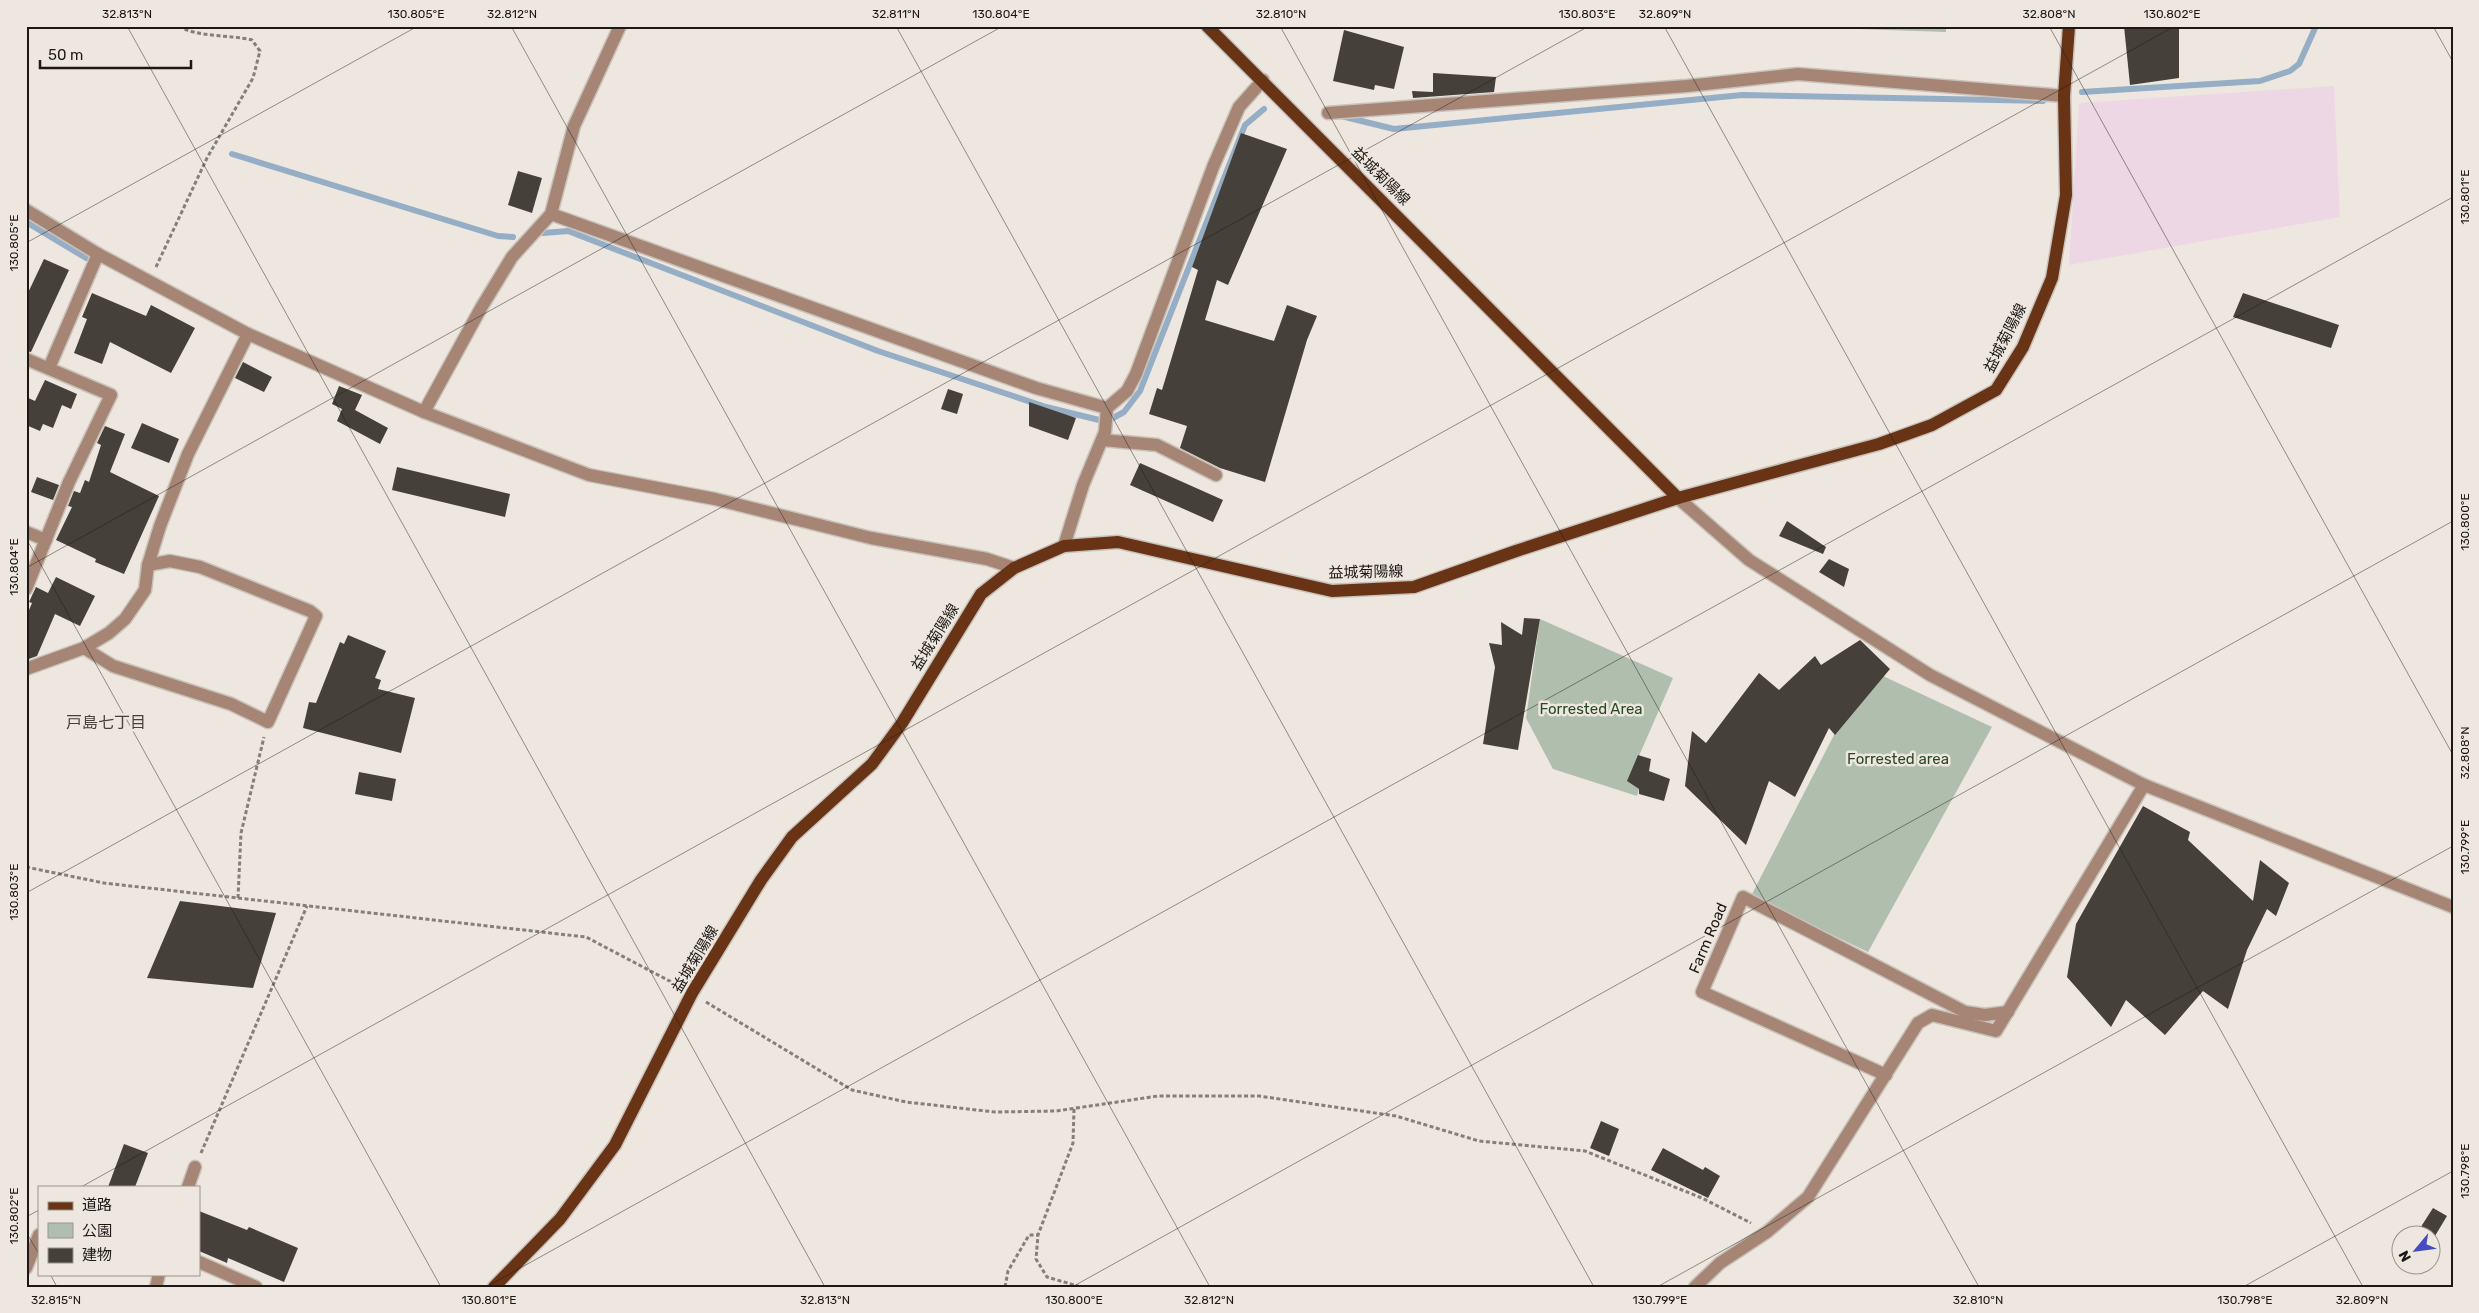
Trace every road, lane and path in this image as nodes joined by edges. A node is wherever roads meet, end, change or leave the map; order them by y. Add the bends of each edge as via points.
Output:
1 (179, 26) edge
2 (620, 26) edge
3 (1207, 26) edge
4 (2069, 26) edge
5 (1263, 80) junction
6 (2064, 96) junction
7 (1328, 113) dead end
8 (26, 210) edge
9 (551, 214) junction
10 (98, 254) junction
11 (150, 281) junction
12 (248, 334) junction
13 (26, 358) edge
14 (49, 368) junction
15 (1107, 408) junction
16 (424, 412) junction
17 (1102, 440) junction
18 (1216, 475) dead end
19 (1678, 498) junction
20 (26, 532) edge
21 (46, 540) junction
22 (1064, 546) junction
23 (148, 565) junction
24 (1014, 568) junction
25 (26, 589) edge
26 (84, 648) junction
27 (26, 669) edge
28 (268, 722) junction
29 (2144, 785) junction
30 (26, 867) edge
31 (238, 898) junction
32 (306, 906) junction
33 (2453, 907) edge
34 (692, 993) junction
35 (2008, 1012) junction
36 (1886, 1076) junction
37 (1074, 1108) junction
38 (195, 1167) joint
39 (188, 1186) edge
40 (1767, 1232) junction
41 (1038, 1235) junction
42 (38, 1238) edge
43 (200, 1262) edge
44 (26, 1268) edge
45 (256, 1287) edge
46 (494, 1287) edge
47 (1005, 1287) edge
48 (1080, 1287) edge
49 (1695, 1287) edge

1 - 11 path via 252,40 260,51 259,61 253,78 207,158
2 - 9 street via 574,126
3 - 5 main road, 益城菊陽線
4 - 6 main road, 益城菊陽線
5 - 15 street via 1239,107 1213,167 1136,374 1128,390
5 - 19 main road, 益城菊陽線
6 - 7 street via 1798,74 1687,86
6 - 19 main road, 益城菊陽線 via 2066,195 2052,278 2023,346 1996,390 1932,425 1879,444
8 - 10 street
9 - 15 street via 1036,388
9 - 16 street via 512,257
10 - 11 street
10 - 14 street
11 - 12 street
12 - 16 street
12 - 23 street via 188,454
13 - 14 street
14 - 21 street via 111,395 69,482
15 - 17 street
16 - 24 street via 589,475 715,499 871,538 986,559
17 - 18 street via 1157,446
17 - 22 street via 1083,485
19 - 22 main road, 益城菊陽線 via 1414,587 1332,591 1118,542
19 - 29 street via 1749,560 1930,675
20 - 21 street
21 - 25 street
22 - 24 main road, 益城菊陽線
23 - 26 street via 145,590 124,619 109,633
23 - 28 street via 170,561 200,568 316,616
24 - 34 main road, 益城菊陽線 via 982,594 902,723 872,764 792,837 761,880
26 - 27 street
26 - 28 street via 113,666 231,704
28 - 31 path via 241,833
29 - 33 street
29 - 35 street
30 - 31 path via 104,883
31 - 32 path
32 - 34 path via 586,937
32 - 38 path
34 - 37 path via 852,1090 906,1102 994,1112
34 - 46 main road, 益城菊陽線 via 615,1144 560,1219
35 - 36 street via 1996,1031 1932,1014 1918,1023
35 - 36 street, Farm Road via 1985,1016 1965,1012 1743,897 1702,992
36 - 40 street via 1808,1197
37 - 40 path via 1158,1096 1259,1096 1396,1116 1479,1142 1584,1151 1702,1198
37 - 41 path via 1073,1143
38 - 39 street
40 - 49 street via 1720,1263
41 - 47 path via 1029,1235 1008,1271
41 - 48 path via 1036,1259 1047,1277
42 - 44 street
43 - 45 street

